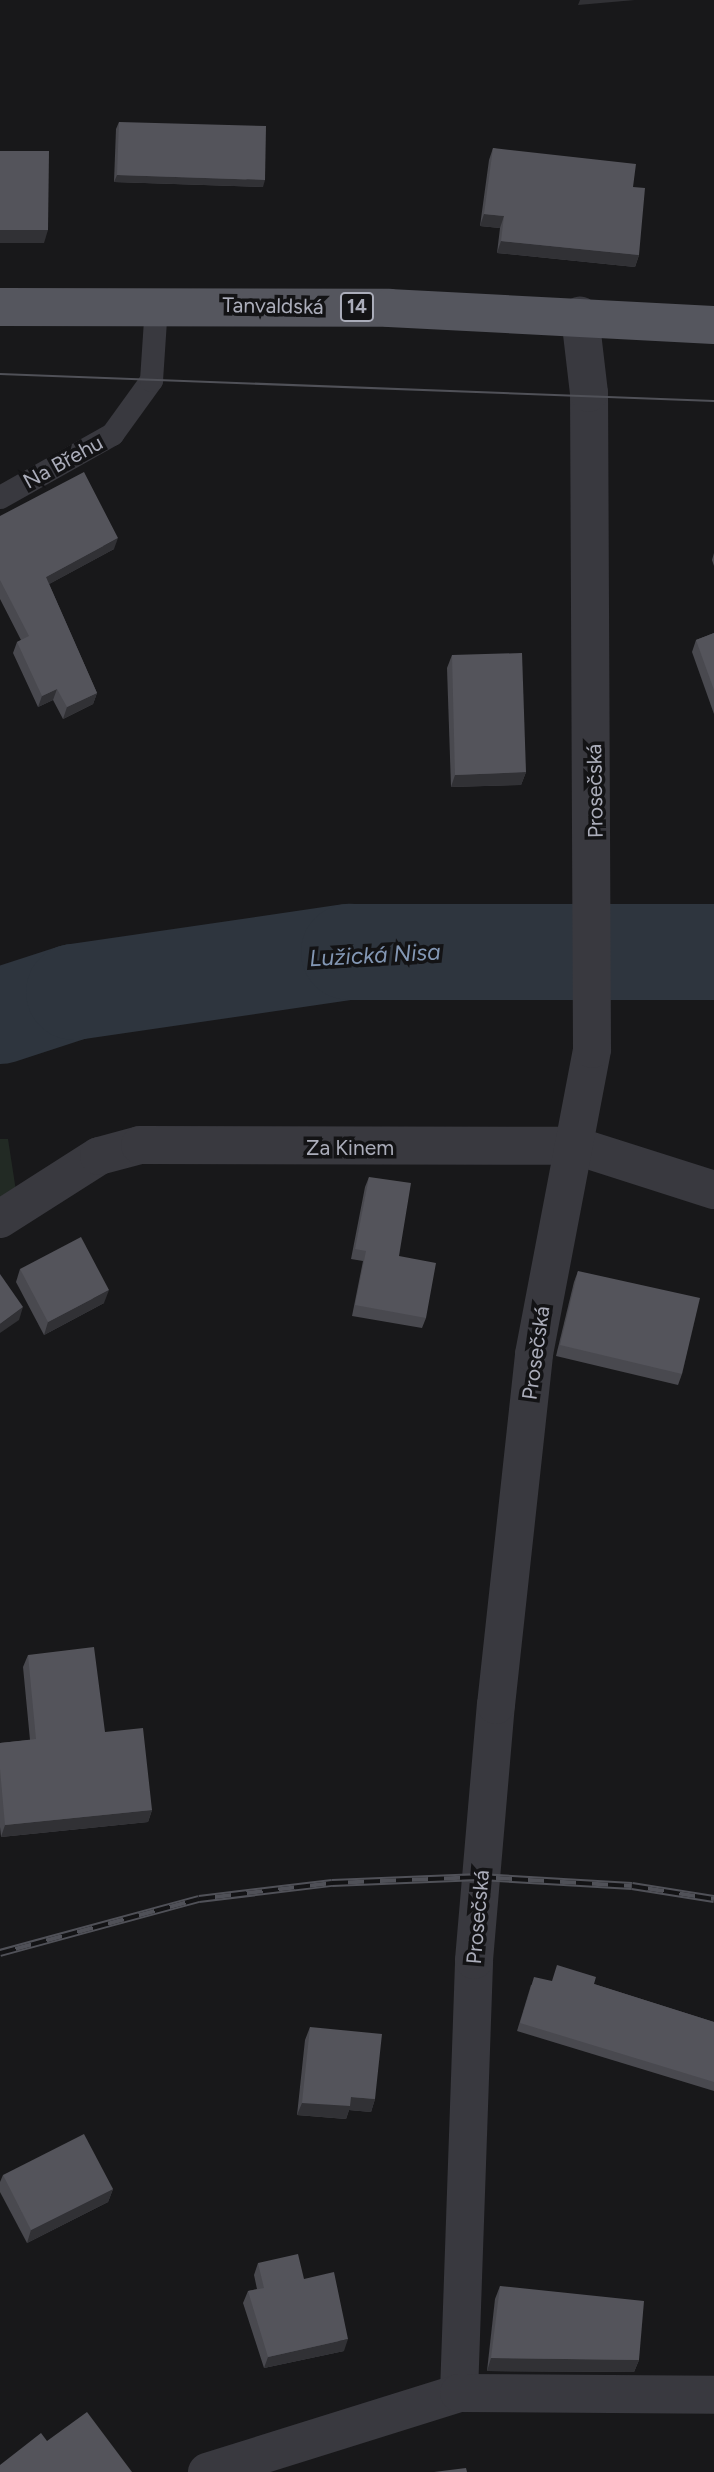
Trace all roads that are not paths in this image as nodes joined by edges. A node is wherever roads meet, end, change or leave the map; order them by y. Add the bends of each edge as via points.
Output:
1 (156, 305) junction
2 (0, 307) edge
3 (580, 316) junction
4 (714, 325) edge
5 (0, 497) edge
6 (576, 1146) junction
7 (714, 1189) edge
8 (0, 1219) edge
9 (459, 2393) junction
10 (714, 2395) edge
11 (207, 2472) edge

1 - 2 main road, Tanvaldská / 14
1 - 3 main road, Tanvaldská / 14
1 - 5 lane, Na Břehu via 150,380 112,435
3 - 4 main road, Tanvaldská / 14
3 - 6 street, Prosečská via 589,393 596,834 592,1049
6 - 7 street, Za Kinem
6 - 8 street, Za Kinem via 140,1145 99,1156
6 - 9 street, Prosečská via 534,1354 496,1705 474,1960
9 - 10 street
9 - 11 street

